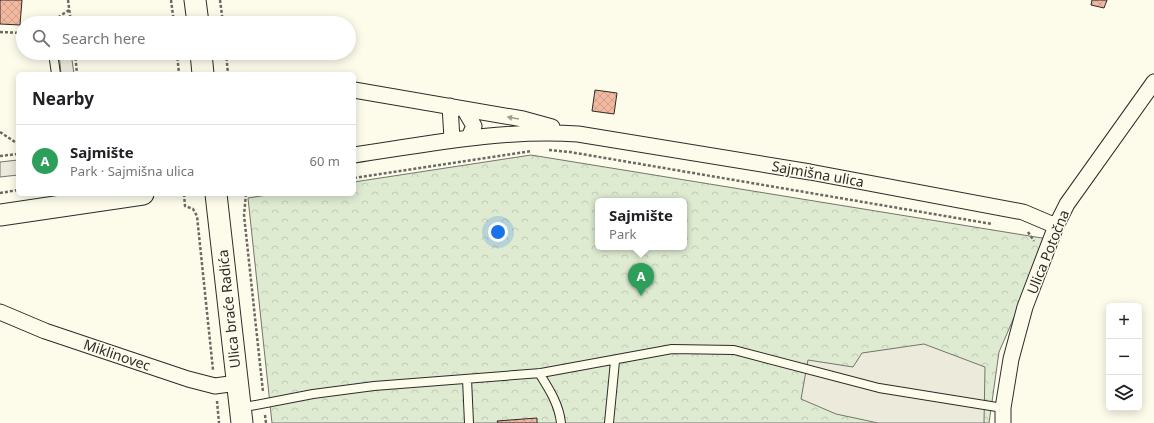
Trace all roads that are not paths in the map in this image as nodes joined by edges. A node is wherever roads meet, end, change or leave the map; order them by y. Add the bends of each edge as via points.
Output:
1 (195, 0) edge
2 (197, 16) edge
3 (54, 60) edge
4 (202, 60) edge
5 (56, 72) edge
6 (203, 72) edge
7 (1154, 82) edge
8 (356, 90) edge
9 (457, 108) junction
10 (578, 134) junction
11 (469, 137) junction
12 (452, 139) junction
13 (356, 155) edge
14 (115, 196) edge
15 (216, 196) edge
16 (74, 199) edge
17 (0, 215) edge
18 (1056, 226) junction
19 (0, 312) edge
20 (615, 361) junction
21 (539, 373) junction
22 (467, 379) junction
23 (237, 383) junction
24 (1003, 408) junction
25 (241, 415) edge
26 (469, 423) edge
27 (561, 423) edge
28 (608, 423) edge
29 (1002, 423) edge

1 - 2 main road
3 - 5 lane
4 - 6 main road
7 - 18 street, Ulica Potočna via 1076,192
8 - 9 street, Sajmišna ulica
10 -> 9 street, Sajmišna ulica via 523,120
9 - 11 street via 474,126
9 - 12 street
10 - 11 street, Sajmišna ulica via 539,132
10 - 18 street, Sajmišna ulica via 803,171 1023,212
11 - 12 street, Sajmišna ulica
12 - 13 street, Sajmišna ulica
14 - 16 main road
15 - 23 main road, Ulica braće Radića
16 - 17 main road
18 - 24 street, Ulica Potočna via 1023,314 1011,359
19 - 23 street, Miklinovec via 45,331 188,379 215,386
20 - 21 lane
20 - 24 lane via 672,349 734,350 879,388
20 - 28 lane
21 - 22 lane
21 - 27 lane via 553,397
22 - 25 lane via 374,386 313,394 264,404
22 - 26 lane
23 - 25 main road, Ulica braće Radića
24 - 29 street, Ulica Potočna

